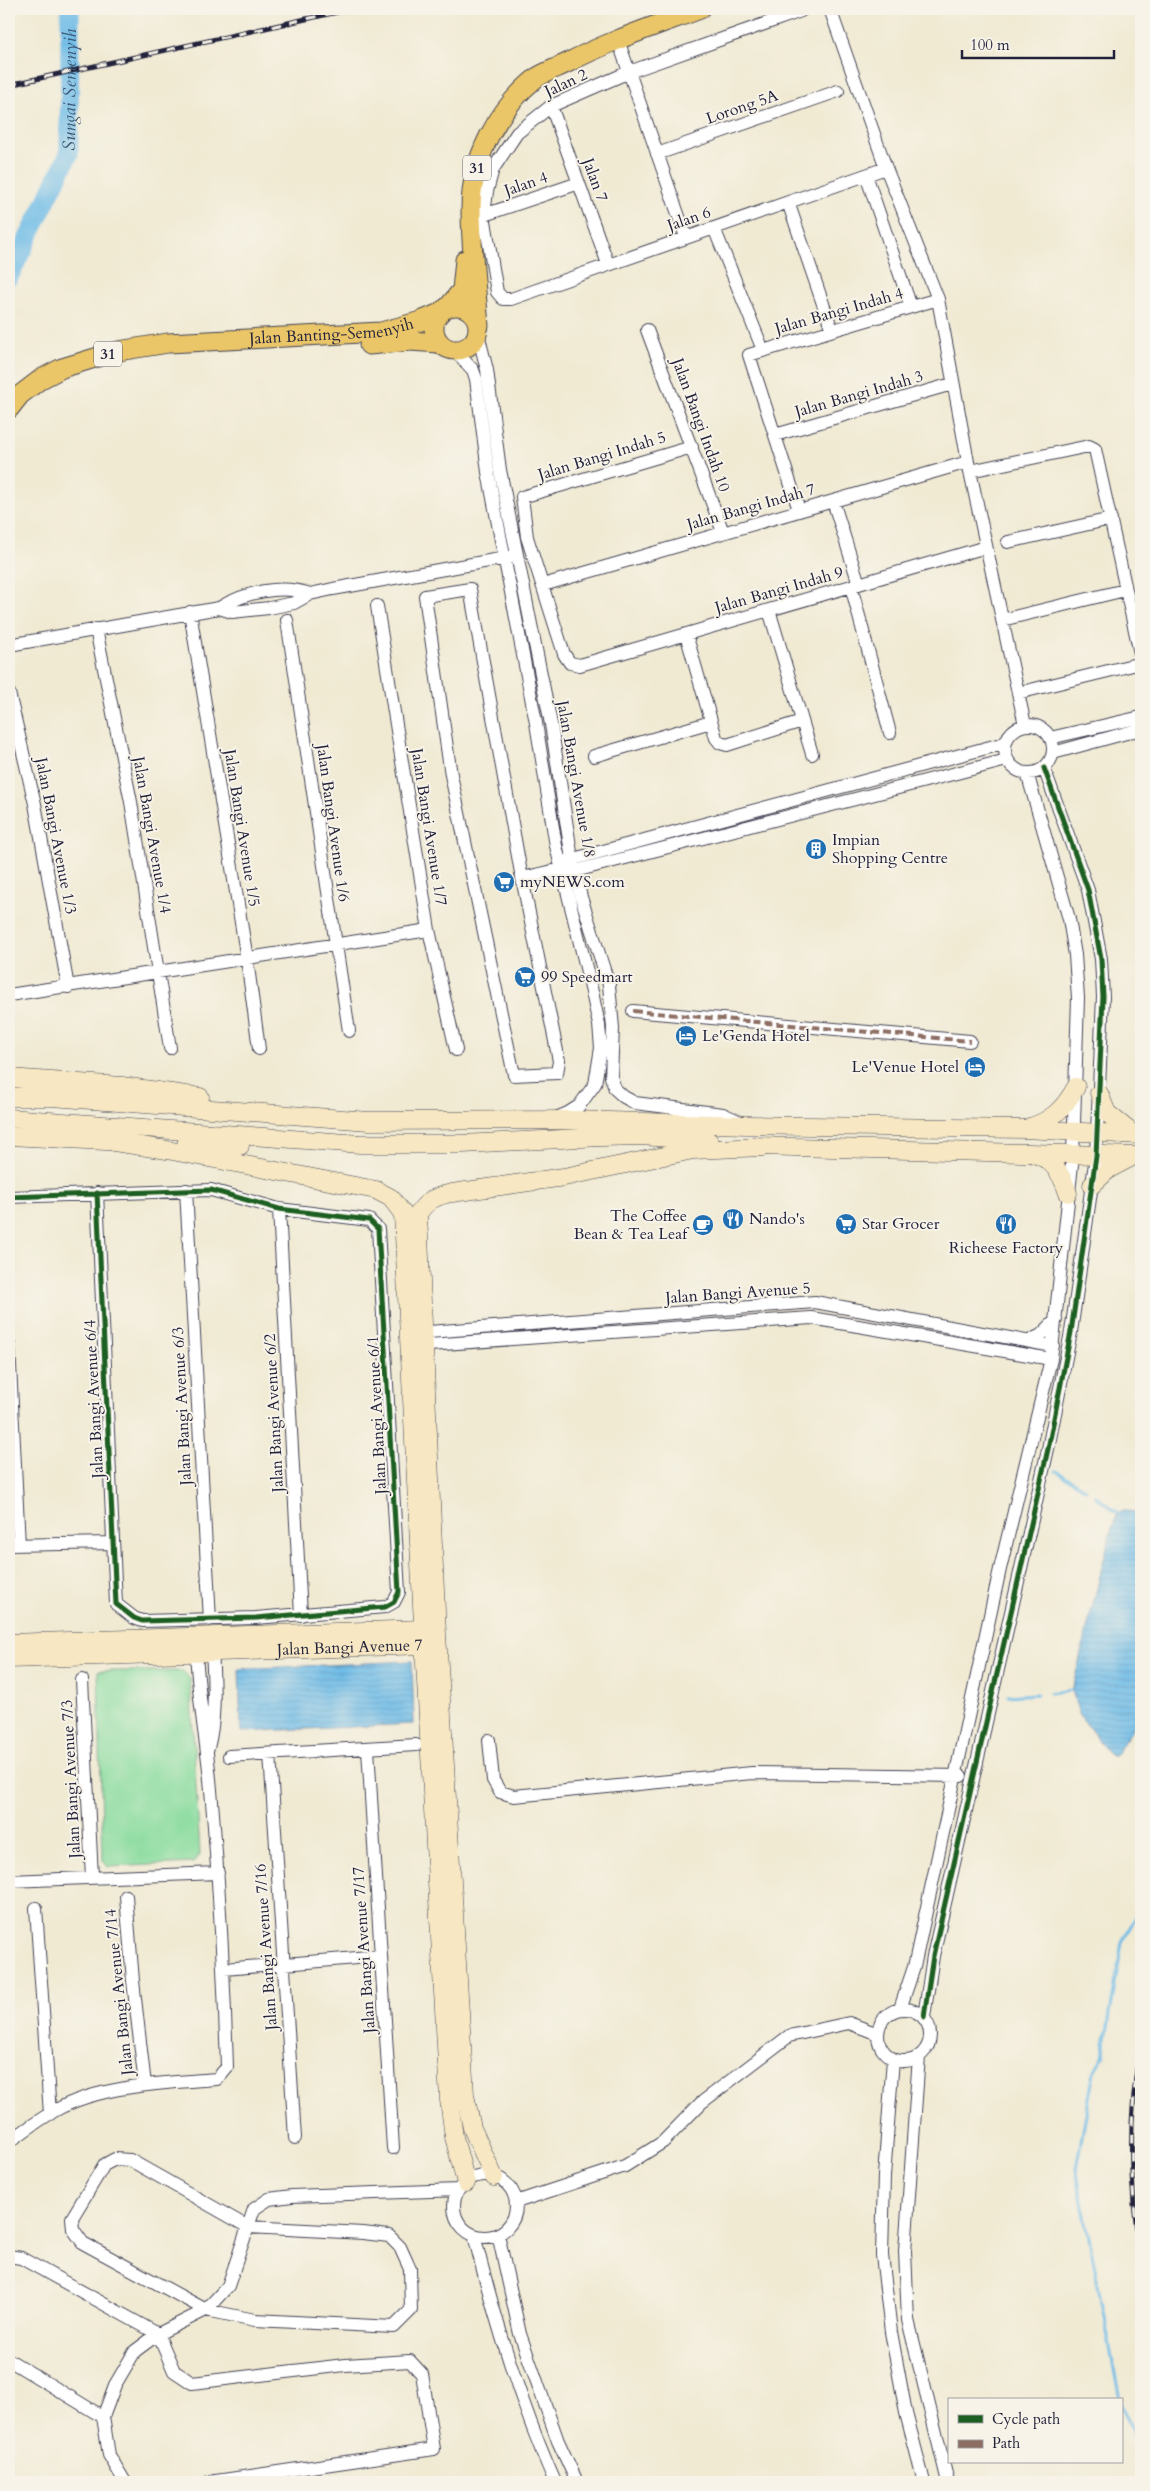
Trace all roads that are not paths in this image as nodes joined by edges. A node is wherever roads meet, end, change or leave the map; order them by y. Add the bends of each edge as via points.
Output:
1 (700, 9) edge
2 (830, 9) edge
3 (802, 11) dead end
4 (618, 40) junction
5 (581, 55) junction
6 (629, 72) junction
7 (838, 91) dead end
8 (551, 106) junction
9 (657, 154) junction
10 (886, 168) junction
11 (866, 175) junction
12 (578, 183) junction
13 (788, 202) junction
14 (484, 215) junction
15 (714, 228) junction
16 (686, 237) junction
17 (608, 264) junction
18 (938, 299) junction
19 (503, 300) joint
20 (911, 307) junction
21 (444, 310) junction
22 (478, 330) junction
23 (647, 330) dead end
24 (832, 330) junction
25 (222, 342) junction
26 (447, 347) junction
27 (763, 350) junction
28 (952, 384) junction
29 (9, 409) edge
30 (775, 435) junction
31 (692, 447) junction
32 (969, 467) junction
33 (833, 501) junction
34 (799, 510) junction
35 (1110, 520) junction
36 (723, 532) junction
37 (1008, 542) dead end
38 (986, 547) junction
39 (510, 557) junction
40 (543, 585) junction
41 (855, 585) junction
42 (1125, 590) junction
43 (377, 606) dead end
44 (769, 610) junction
45 (190, 612) junction
46 (287, 620) dead end
47 (1002, 620) junction
48 (96, 628) junction
49 (686, 634) junction
50 (9, 645) edge
51 (1141, 658) edge
52 (1141, 663) edge
53 (9, 693) edge
54 (1018, 693) junction
55 (1141, 717) edge
56 (802, 721) junction
57 (711, 722) junction
58 (1026, 725) junction
59 (1141, 729) edge
60 (890, 733) dead end
61 (1050, 738) junction
62 (1005, 743) junction
63 (1053, 752) junction
64 (812, 754) dead end
65 (594, 756) dead end
66 (1007, 760) junction
67 (1044, 768) junction
68 (1027, 773) junction
69 (565, 867) junction
70 (522, 878) junction
71 (429, 930) junction
72 (335, 945) junction
73 (247, 959) junction
74 (159, 972) junction
75 (68, 987) junction
76 (9, 995) edge
77 (633, 1011) dead end
78 (349, 1031) dead end
79 (970, 1041) dead end
80 (170, 1048) dead end
81 (259, 1049) dead end
82 (456, 1050) dead end
83 (9, 1078) edge
84 (1076, 1087) junction
85 (1099, 1093) junction
86 (9, 1097) edge
87 (9, 1118) edge
88 (546, 1120) junction
89 (369, 1121) junction
90 (747, 1126) junction
91 (1024, 1129) junction
92 (1075, 1132) junction
93 (1098, 1133) junction
94 (1137, 1134) edge
95 (9, 1136) edge
96 (114, 1142) junction
97 (360, 1144) junction
98 (763, 1147) junction
99 (1028, 1152) junction
100 (1073, 1155) junction
101 (1096, 1156) junction
102 (1140, 1156) edge
103 (1092, 1185) junction
104 (186, 1190) junction
105 (97, 1193) junction
106 (1068, 1193) junction
107 (9, 1197) edge
108 (279, 1209) junction
109 (1056, 1320) junction
110 (1071, 1332) junction
111 (416, 1339) junction
112 (1029, 1342) junction
113 (9, 1345) edge
114 (1055, 1353) junction
115 (1032, 1356) junction
116 (1046, 1379) junction
117 (1061, 1382) junction
118 (1023, 1473) junction
119 (1041, 1477) junction
120 (113, 1543) junction
121 (14, 1545) edge
122 (302, 1615) junction
123 (428, 1636) junction
124 (205, 1639) junction
125 (9, 1643) edge
126 (9, 1659) edge
127 (82, 1680) dead end
128 (489, 1740) dead end
129 (416, 1745) dead end
130 (368, 1749) junction
131 (270, 1754) junction
132 (229, 1756) dead end
133 (955, 1775) junction
134 (974, 1778) junction
135 (218, 1873) junction
136 (92, 1877) junction
137 (9, 1881) edge
138 (126, 1896) dead end
139 (36, 1908) dead end
140 (381, 1956) junction
141 (284, 1964) junction
142 (224, 1969) junction
143 (900, 2008) junction
144 (924, 2017) junction
145 (878, 2034) junction
146 (919, 2056) junction
147 (893, 2059) junction
148 (144, 2086) junction
149 (50, 2114) junction
150 (295, 2138) dead end
151 (9, 2142) edge
152 (393, 2148) dead end
153 (494, 2177) junction
154 (462, 2186) junction
155 (516, 2202) junction
156 (248, 2227) junction
157 (498, 2234) junction
158 (474, 2235) junction
159 (9, 2256) edge
160 (206, 2310) junction
161 (158, 2334) junction
162 (9, 2360) edge
163 (103, 2417) junction
164 (125, 2482) edge
165 (209, 2482) edge
166 (555, 2482) edge
167 (577, 2482) edge
168 (924, 2482) edge
169 (948, 2482) edge

1 - 4 main road, 31
2 - 10 street
3 - 6 street, Jalan 2
4 - 5 main road, 31
4 - 6 street
5 - 21 main road, 31 via 540,68 511,89 485,121 462,182 460,208 466,266 462,290
5 - 22 main road, 31 via 537,78 512,102 491,131 480,156 471,209
6 - 8 street, Jalan 2
6 - 9 street
7 - 9 street, Lorong 5A
8 - 12 street, Jalan 7
8 - 14 street, Jalan 2 via 517,133 505,149 493,169
9 - 16 street
10 - 11 street, Jalan 6
10 - 18 street
11 - 13 street, Jalan 6
11 - 20 street
12 - 14 street, Jalan 4
12 - 17 street, Jalan 7
13 - 15 street, Jalan 6
13 - 24 street
14 - 19 street, Jalan 2 via 497,292
15 - 16 street, Jalan 6
15 - 27 street
16 - 17 street, Jalan 6
17 - 19 street, Jalan 6
18 - 20 street, Jalan Bangi Indah 4
18 - 28 street
20 - 24 street, Jalan Bangi Indah 4
21 - 22 main road via 459,306 468,309 476,316
21 - 25 main road, Jalan Banting-Semenyih / 31 via 421,321 381,332 231,338
21 - 26 main road via 434,328
22 - 26 main road via 470,347
22 - 39 street, Jalan Bangi Avenue 1/8 via 487,370
23 - 31 street, Jalan Bangi Indah 10
24 - 27 street, Jalan Bangi Indah 4
25 - 26 main road, Jalan Banting-Semenyih / 31 via 230,346 317,347 410,340
25 - 29 main road, Jalan Banting-Semenyih / 31 via 168,343 118,351 62,368 20,394
26 - 39 street, Jalan Bangi Avenue 1/8 via 468,363 476,379 488,472
27 - 30 street, Jalan Bangi Indah 4 via 750,355
28 - 30 street, Jalan Bangi Indah 3
28 - 32 street
30 - 34 street
31 - 36 street, Jalan Bangi Indah 10
31 - 40 street, Jalan Bangi Indah 5 via 522,497 527,537
32 - 33 street, Jalan Bangi Indah 7
32 - 35 street, Jalan Bangi Indah 7 via 1089,446 1095,449
32 - 38 street
33 - 34 street, Jalan Bangi Indah 7
33 - 41 street
34 - 36 street, Jalan Bangi Indah 7
35 - 37 street
35 - 42 street
36 - 40 street, Jalan Bangi Indah 7
38 - 41 street, Jalan Bangi Indah 9
38 - 47 street
39 - 45 street via 310,594 294,603 269,608 232,612 219,608
39 - 69 street, Jalan Bangi Avenue 1/8
40 - 49 street, Jalan Bangi Indah 9 via 564,654 570,663 580,664
41 - 44 street, Jalan Bangi Indah 9
41 - 60 street
42 - 47 street
42 - 51 street
43 - 71 street, Jalan Bangi Avenue 1/7
44 - 49 street, Jalan Bangi Indah 9
44 - 56 street
45 - 48 street
45 - 73 street, Jalan Bangi Avenue 1/5
46 - 72 street, Jalan Bangi Avenue 1/6
47 - 54 street
48 - 50 street
48 - 74 street, Jalan Bangi Avenue 1/4 via 131,802
49 - 57 street
52 - 54 street
53 - 75 street, Jalan Bangi Avenue 1/3 via 35,804
54 - 58 street
55 - 61 street
56 - 57 street via 727,745 716,738
56 - 64 street
57 - 65 street
58 - 61 street via 1040,728
58 - 62 street via 1013,731
59 - 63 street
61 - 63 street
62 - 66 street
62 - 69 street
63 - 67 street
66 - 68 street via 1012,767
66 - 69 street
67 - 68 street
67 - 85 street via 1088,890 1096,925 1103,996
68 - 84 street via 1069,919 1075,955 1078,998
69 - 70 street
69 - 88 street, Jalan Bangi Avenue 1/8 via 601,1048 595,1084 587,1097 568,1113
69 - 90 street, Jalan Bangi Avenue 1/8 via 609,984 614,1028 610,1070 615,1089 635,1103 723,1114
70 - 70 street via 470,589 425,596 451,775 514,1075 557,1073 559,1062
71 - 72 street
71 - 82 street, Jalan Bangi Avenue 1/7
72 - 73 street
72 - 78 street, Jalan Bangi Avenue 1/6
73 - 74 street
73 - 81 street, Jalan Bangi Avenue 1/5
74 - 75 street
74 - 80 street, Jalan Bangi Avenue 1/4
75 - 76 street
77 - 79 street
83 - 89 main road via 122,1086
84 - 91 main road via 1061,1110
84 - 92 street
85 - 93 street
85 - 94 main road via 1107,1113
86 - 89 main road via 52,1097
87 - 97 main road
88 - 89 main road
88 - 90 main road
90 - 91 main road
91 - 92 main road
92 - 93 main road
92 - 100 street
93 - 94 main road
93 - 101 street
95 - 96 main road
96 - 97 main road via 241,1146
96 - 111 main road via 365,1187 385,1194 403,1214
97 - 98 main road via 462,1144 642,1136
98 - 99 main road
98 - 111 main road via 675,1152 564,1178 436,1196 424,1204 418,1214
99 - 100 main road
99 - 106 main road via 1051,1163
100 - 101 main road
100 - 106 street
101 - 102 main road
101 - 103 street
102 - 103 main road via 1108,1169
103 - 110 street
104 - 105 street
104 - 108 street via 212,1190
104 - 124 street, Jalan Bangi Avenue 6/3
105 - 107 street
105 - 120 street, Jalan Bangi Avenue 6/4
106 - 109 street
108 - 122 street, Jalan Bangi Avenue 6/2
108 - 122 street, Jalan Bangi Avenue 6/1 via 369,1220 378,1229 380,1241 399,1592 394,1602 385,1607
109 - 112 street
109 - 114 street
110 - 114 street
110 - 117 street
111 - 112 street, Jalan Bangi Avenue 5 via 815,1302
111 - 115 street, Jalan Bangi Avenue 5 via 811,1318
111 - 123 main road
112 - 114 street, Jalan Bangi Avenue 5
113 - 121 street
114 - 115 street, Jalan Bangi Avenue 5
114 - 116 street
114 - 117 street
115 - 116 street
116 - 118 street
117 - 119 street
118 - 119 street
118 - 133 street
119 - 134 street
120 - 121 street
120 - 124 street, Jalan Bangi Avenue 6/4 via 116,1604 134,1618
122 - 124 street
123 - 124 main road, Jalan Bangi Avenue 7
123 - 153 main road via 465,2095 472,2128
123 - 154 main road via 449,2100
124 - 125 main road, Jalan Bangi Avenue 7
124 - 126 main road, Jalan Bangi Avenue 7
124 - 135 street, Jalan Bangi Avenue 6/3 via 215,1696 213,1731 208,1750
127 - 136 street, Jalan Bangi Avenue 7/3
128 - 133 street via 494,1780 500,1792 514,1796 752,1773
129 - 130 street
130 - 131 street
130 - 140 street, Jalan Bangi Avenue 7/17
131 - 132 street
131 - 141 street, Jalan Bangi Avenue 7/16
133 - 134 street
133 - 143 street via 914,1967
134 - 144 street via 933,1956
135 - 136 street
135 - 142 street, Jalan Bangi Avenue 6/3
136 - 137 street
138 - 148 street, Jalan Bangi Avenue 7/14
139 - 149 street
140 - 141 street
140 - 152 street, Jalan Bangi Avenue 7/17
141 - 142 street
141 - 150 street, Jalan Bangi Avenue 7/16
142 - 148 street, Jalan Bangi Avenue 6/3 via 227,2067 217,2079
143 - 144 street via 909,2008
143 - 145 street via 882,2020
144 - 146 street via 930,2038
145 - 147 street via 882,2049
145 - 155 street via 849,2023 789,2036 701,2103 663,2142 625,2166
146 - 147 street via 906,2061
146 - 169 street via 905,2251 908,2320
147 - 168 street via 882,2255 891,2332 906,2413
148 - 149 street via 91,2096
149 - 151 street
153 - 154 street via 479,2176
153 - 155 street via 508,2186
154 - 156 street via 269,2199 254,2209
154 - 158 street via 455,2200 455,2211 465,2230
155 - 157 street via 514,2217
156 - 160 street via 228,2286
156 - 160 street via 130,2160 115,2159 104,2165 72,2218 73,2229 84,2243
156 - 160 street via 389,2236 400,2246 410,2269 411,2310 394,2326 255,2320
157 - 158 street
157 - 167 street via 520,2334 558,2441
158 - 166 street via 487,2287 540,2449
159 - 161 street via 21,2258
160 - 161 street
161 - 163 street via 136,2351 115,2385
161 - 165 street via 174,2371 192,2383 410,2361 422,2374 434,2449
162 - 163 street
163 - 164 street via 110,2455

